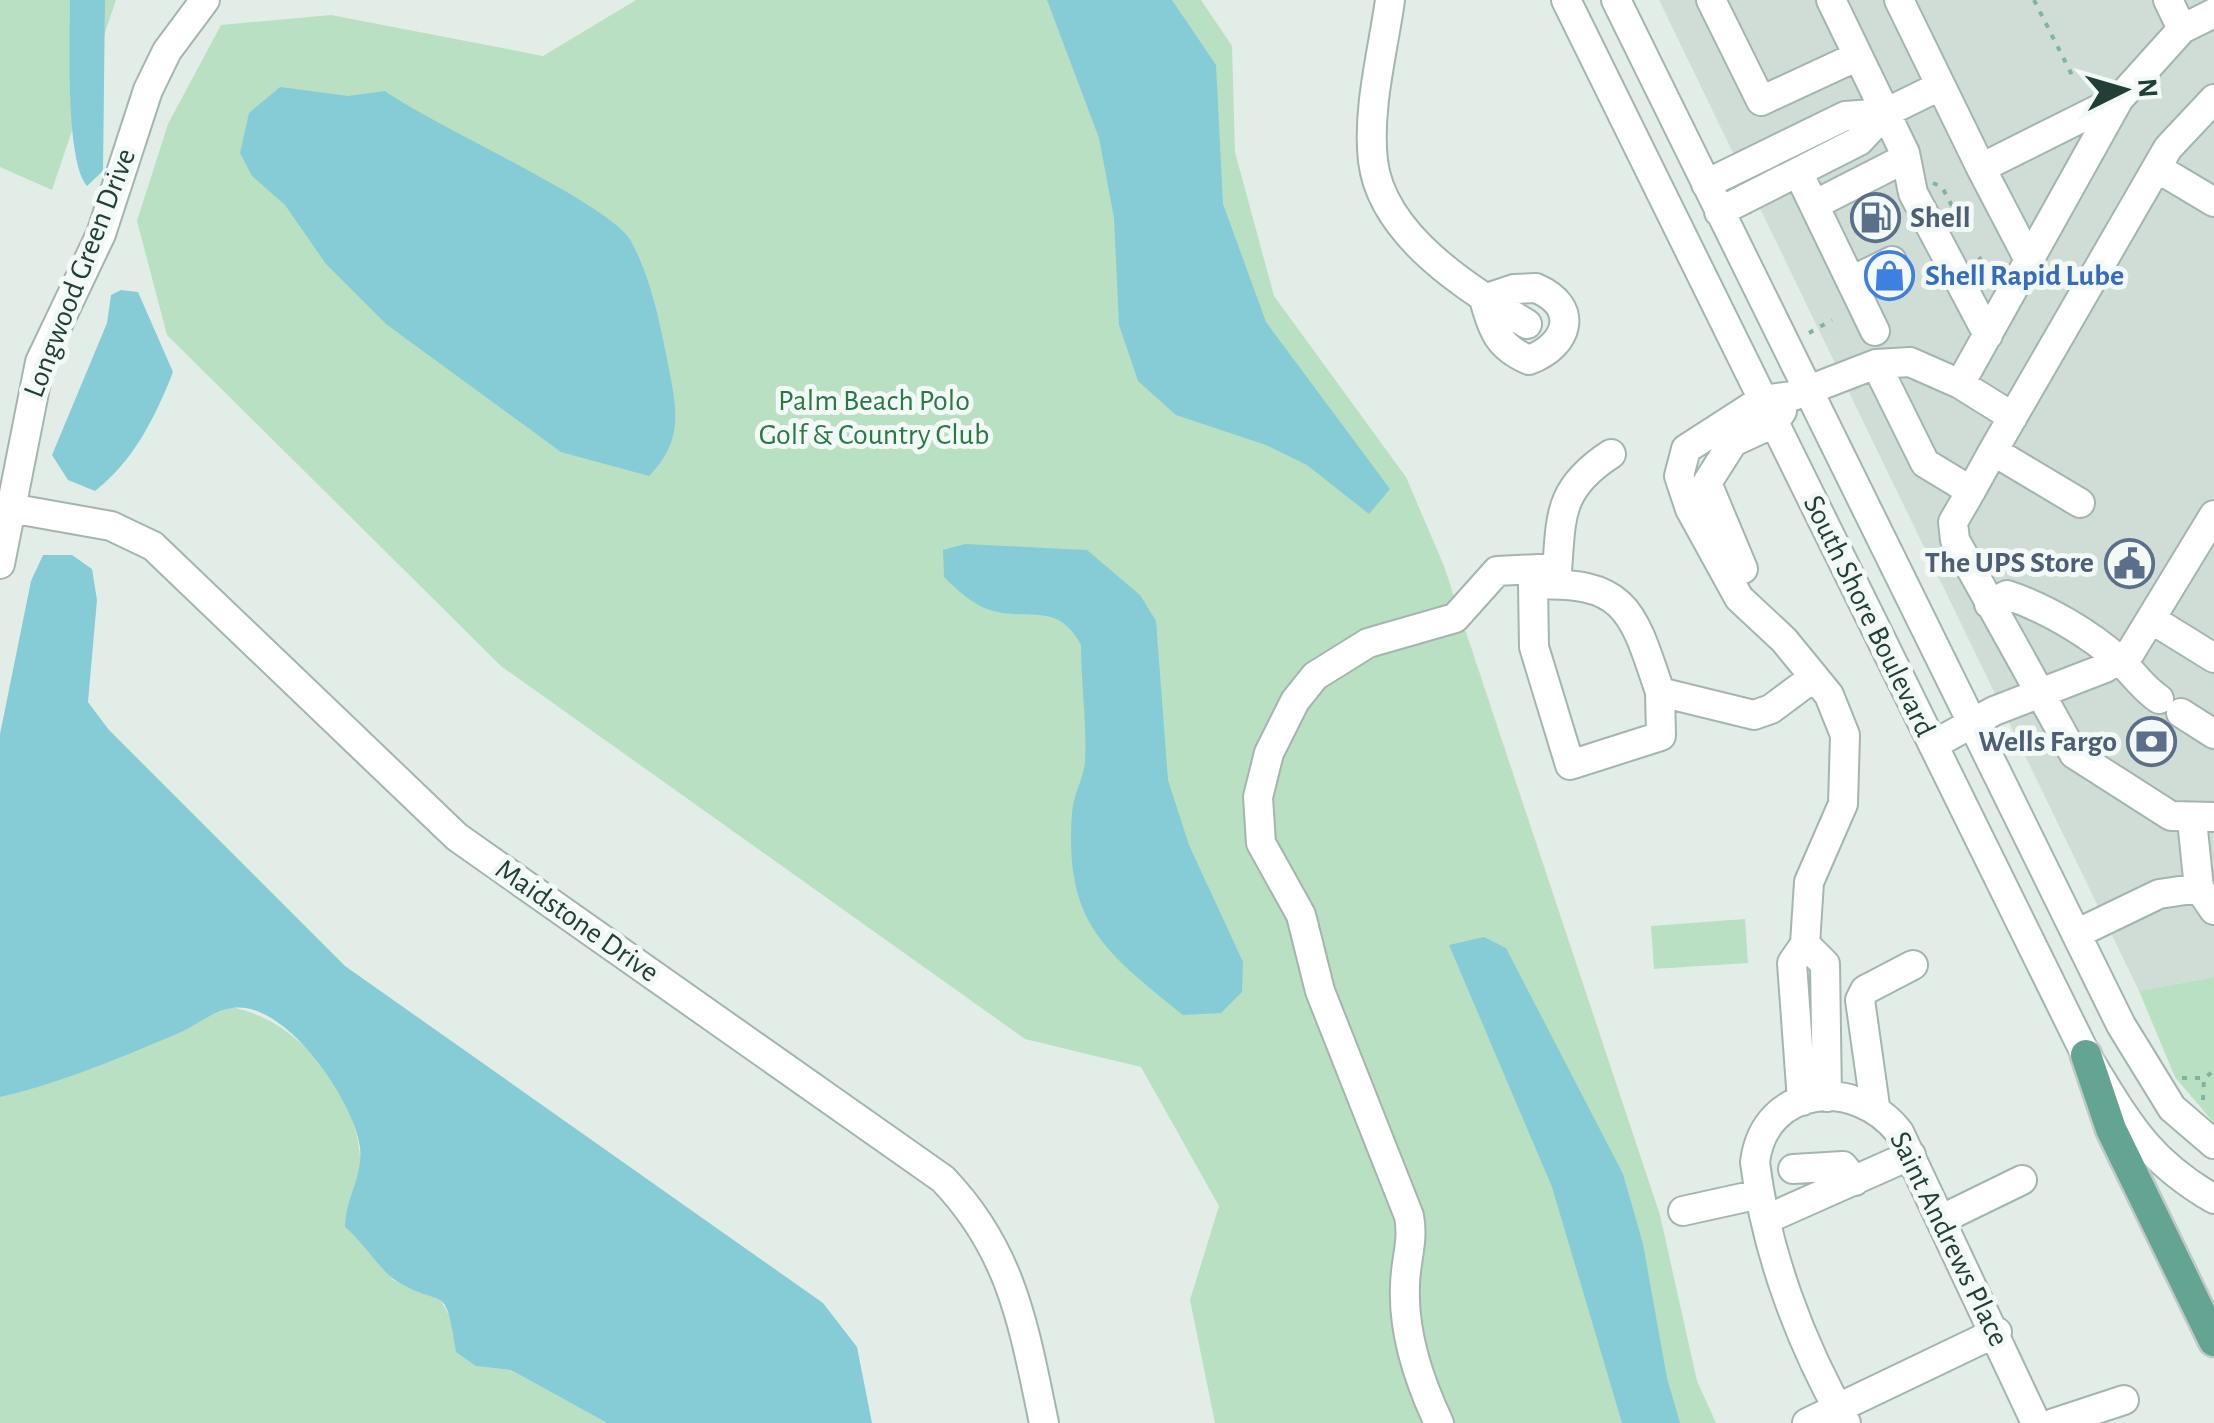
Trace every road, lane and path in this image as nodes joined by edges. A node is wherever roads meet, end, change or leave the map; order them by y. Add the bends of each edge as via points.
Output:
1 (205, 0) edge
2 (1390, 0) edge
3 (1566, 0) edge
4 (1616, 0) edge
5 (1711, 0) edge
6 (1899, 0) edge
7 (2034, 0) edge
8 (2168, 0) edge
9 (1834, 1) edge
10 (2214, 13) edge
11 (2182, 29) junction
12 (1858, 56) junction
13 (2074, 79) dead end
14 (1940, 86) junction
15 (2119, 99) junction
16 (2214, 100) edge
17 (1885, 112) junction
18 (1906, 158) junction
19 (1982, 168) junction
20 (2157, 168) junction
21 (1798, 172) junction
22 (1706, 184) junction
23 (2214, 202) edge
24 (1814, 205) junction
25 (1719, 212) junction
26 (1914, 250) junction
27 (2030, 260) junction
28 (1851, 281) junction
29 (1832, 320) dead end
30 (1527, 324) dead end
31 (1875, 330) dead end
32 (1809, 333) dead end
33 (1988, 335) junction
34 (1876, 364) junction
35 (1960, 384) junction
36 (1800, 392) junction
37 (1768, 411) junction
38 (2013, 417) junction
39 (1993, 451) junction
40 (1611, 454) dead end
41 (1971, 491) junction
42 (2080, 503) dead end
43 (10, 508) junction
44 (2214, 515) edge
45 (0, 564) edge
46 (1557, 576) junction
47 (1988, 604) junction
48 (2151, 618) junction
49 (2214, 658) edge
50 (2119, 660) junction
51 (1814, 676) junction
52 (1660, 692) junction
53 (2036, 692) junction
54 (1976, 725) junction
55 (2214, 734) edge
56 (1933, 745) junction
57 (2203, 818) edge
58 (2196, 898) edge
59 (2080, 941) junction
60 (1913, 965) dead end
61 (2086, 1055) junction
62 (2214, 1071) edge
63 (2182, 1078) dead end
64 (2204, 1078) junction
65 (1814, 1099) junction
66 (2203, 1100) dead end
67 (1874, 1106) junction
68 (2214, 1144) edge
69 (1911, 1155) junction
70 (1793, 1169) dead end
71 (2022, 1180) dead end
72 (1855, 1182) junction
73 (2214, 1199) edge
74 (1763, 1207) junction
75 (1682, 1211) dead end
76 (1942, 1219) junction
77 (1996, 1332) junction
78 (2214, 1342) edge
79 (2124, 1400) dead end
80 (1842, 1416) edge
81 (1044, 1423) edge
82 (1439, 1423) edge
83 (1808, 1423) edge
84 (2036, 1423) edge
85 (2054, 1423) edge

1 - 43 street, Longwood Green Drive via 148,90 102,234 40,362
2 - 30 street via 1373,164 1387,198 1417,245 1455,281
3 - 37 street, South Shore Boulevard
4 - 22 street, South Shore Boulevard
5 - 12 street via 1761,101
6 - 14 street
7 - 13 path
8 - 11 street
9 - 12 street
10 - 11 street
11 - 15 street
12 - 17 street
14 - 17 street
14 - 19 street
15 - 19 street
15 - 27 street
16 - 20 street
17 - 18 street
17 - 21 street via 1859,141
17 - 22 street via 1846,116
18 - 24 street
18 - 26 street
19 - 27 street
20 - 23 street
20 - 38 street
21 - 24 street
21 - 25 street
22 - 25 street, South Shore Boulevard
24 - 28 street
25 - 36 street, South Shore Boulevard
26 - 28 street
26 - 33 street
27 - 33 street
28 - 31 street
29 - 32 path
33 - 35 street
34 - 35 street via 1910,362
34 - 36 street
34 - 41 street via 1925,464
35 - 38 street
36 - 37 street
36 - 54 street, South Shore Boulevard
37 - 51 street via 1733,442 1707,482 1764,622
37 - 56 street, South Shore Boulevard
38 - 39 street
39 - 41 street
39 - 42 street
40 - 46 street via 1572,486 1562,514
41 - 47 street via 1952,522
43 - 45 street, Longwood Green Drive
43 - 81 street, Maidstone Drive via 110,526 152,546 457,838 943,1179 977,1219 1010,1280
44 - 48 street
46 - 52 street via 1612,595 1637,622
46 - 52 street via 1533,585 1534,647 1570,764 1661,736
46 - 82 street via 1498,571 1455,618 1368,643 1325,668 1294,701 1258,797 1261,842 1301,915 1320,991 1409,1216 1413,1243 1405,1310 1422,1386
47 - 50 street via 2007,595 2032,603
47 - 53 street
48 - 49 street
48 - 50 street via 2130,654
50 - 53 street
50 - 55 street via 2138,686
51 - 52 street via 1754,715
51 - 65 street via 1845,734 1846,780 1843,804 1810,882 1805,944 1825,964
53 - 54 street via 2032,710 2003,727
53 - 57 street via 2084,763 2171,816
54 - 56 street
54 - 59 street, South Shore Boulevard
56 - 61 street, South Shore Boulevard
57 - 58 street
58 - 59 street
59 - 68 street, South Shore Boulevard via 2172,1108
60 - 67 street via 1864,990 1860,1000
61 - 73 street, South Shore Boulevard via 2140,1142 2172,1174
61 - 78 main road via 2111,1130
62 - 64 path
63 - 64 path
64 - 66 path
65 - 67 street, Saint Andrews Place
65 - 74 street via 1790,1103 1764,1128 1755,1162
67 - 69 street, Saint Andrews Place via 1900,1132
69 - 72 street
69 - 76 street, Saint Andrews Place
70 - 72 street via 1844,1166
71 - 76 street
72 - 74 street
74 - 75 street
74 - 80 street via 1818,1372
76 - 77 street, Saint Andrews Place
77 - 80 street
77 - 84 street, Saint Andrews Place
79 - 85 street
80 - 83 street

